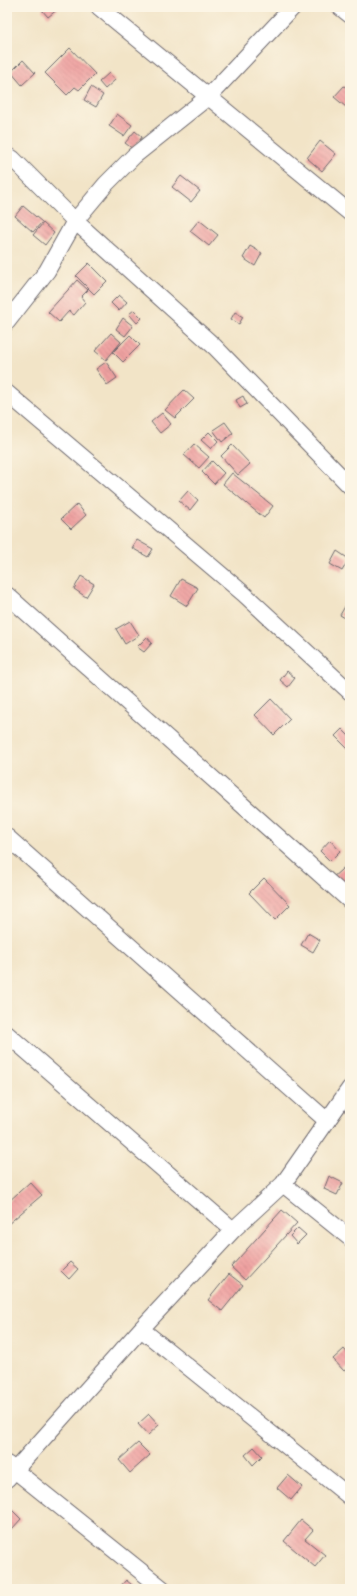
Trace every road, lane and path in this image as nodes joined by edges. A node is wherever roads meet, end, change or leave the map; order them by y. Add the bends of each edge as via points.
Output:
1 (99, 7) edge
2 (293, 7) edge
3 (340, 7) edge
4 (350, 15) edge
5 (208, 96) junction
6 (7, 156) edge
7 (350, 213) edge
8 (75, 221) junction
9 (7, 322) edge
10 (7, 393) edge
11 (350, 486) edge
12 (7, 595) edge
13 (350, 692) edge
14 (7, 837) edge
15 (350, 901) edge
16 (7, 1034) edge
17 (350, 1088) edge
18 (326, 1120) junction
19 (283, 1184) junction
20 (233, 1230) junction
21 (350, 1238) edge
22 (141, 1329) junction
23 (10, 1472) edge
24 (350, 1497) edge
25 (163, 1589) edge

1 - 5 street
2 - 5 street
3 - 4 street
5 - 7 street
5 - 8 street via 134,156
6 - 8 street
8 - 9 street via 47,271
8 - 11 street via 215,347
10 - 13 street via 244,594
12 - 15 street
14 - 18 street
16 - 20 street
17 - 18 street
18 - 19 street
19 - 20 street
19 - 21 street
20 - 22 street
22 - 23 street
22 - 24 street
23 - 25 street

